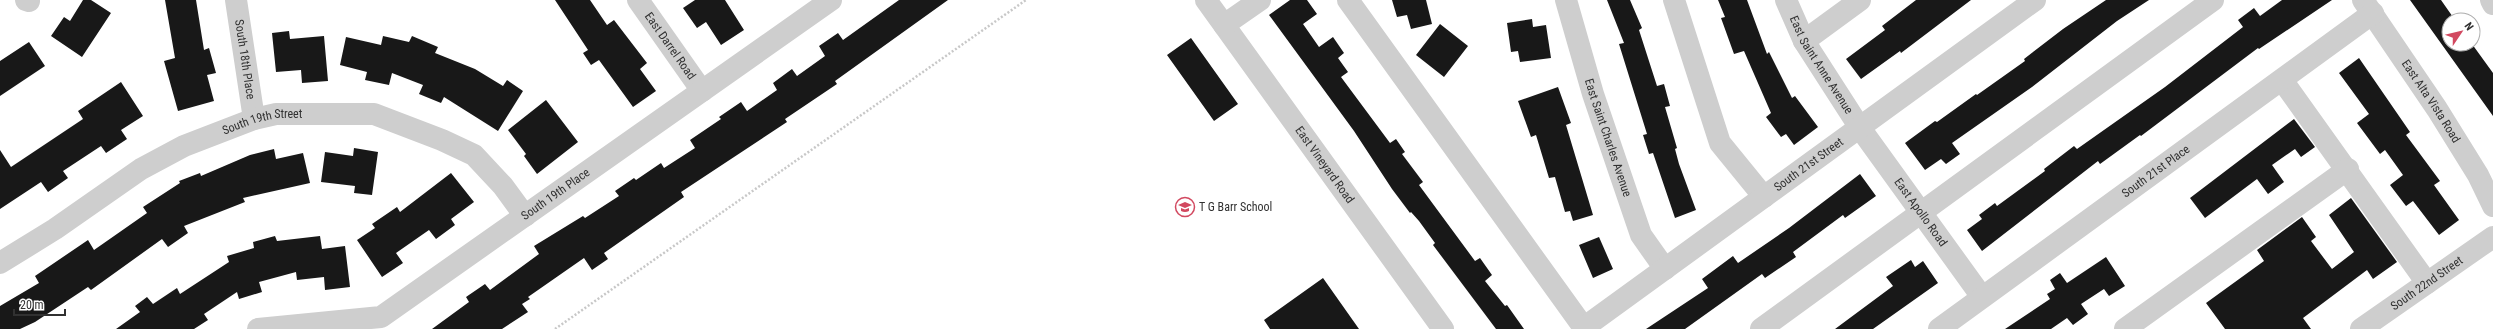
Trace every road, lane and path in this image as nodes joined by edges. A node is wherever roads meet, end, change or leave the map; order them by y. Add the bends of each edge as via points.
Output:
1 (236, 0) edge
2 (638, 0) edge
3 (831, 0) edge
4 (1026, 0) edge
5 (1206, 0) edge
6 (1260, 0) edge
7 (1348, 0) edge
8 (1566, 0) edge
9 (1674, 0) edge
10 (1786, 0) edge
11 (1860, 0) edge
12 (2035, 0) edge
13 (2213, 0) edge
14 (2491, 0) edge
15 (2493, 4) edge
16 (2368, 7) edge
17 (1224, 25) junction
18 (1804, 41) junction
19 (2282, 80) junction
20 (702, 91) junction
21 (254, 119) junction
22 (1860, 128) junction
23 (2348, 170) junction
24 (1764, 197) junction
25 (2493, 206) edge
26 (1922, 214) junction
27 (525, 216) junction
28 (2493, 237) edge
29 (0, 262) edge
30 (1665, 269) junction
31 (2427, 283) junction
32 (1982, 297) junction
33 (258, 329) edge
34 (555, 329) edge
35 (1443, 329) edge
36 (1583, 329) edge
37 (1761, 329) edge
38 (1939, 329) edge
39 (2125, 329) edge
40 (2361, 329) edge

1 - 21 street, South 18th Place
2 - 20 street, East Darrel Road
3 - 20 street, South 19th Place
4 - 34 path
5 - 17 street, East Vineyard Road
6 - 17 street
7 - 36 street
8 - 30 street, East Saint Charles Avenue via 1593,94 1641,235
9 - 24 street via 1720,143
10 - 18 street, East Saint Anne Avenue
11 - 18 street
12 - 22 street, South 21st Street
13 - 26 street
14 - 15 street
16 - 19 street, South 21st Place
16 - 25 street, East Alta Vista Road via 2474,168
17 - 35 street, East Vineyard Road
18 - 22 street, East Saint Anne Avenue
19 - 23 street
19 - 32 street, South 21st Place
20 - 27 street, South 19th Place
21 - 27 street, South 19th Street via 276,114 374,114 474,155 503,186
21 - 29 street, South 19th Street via 184,146 141,169 55,229
22 - 24 street, South 21st Street
22 - 26 street, East Apollo Road
23 - 31 street
23 - 39 street
24 - 30 street, South 21st Street
26 - 32 street, East Apollo Road
26 - 37 street
27 - 33 street, South 19th Place via 381,317
28 - 31 street, South 22nd Street
30 - 36 street, South 21st Street
31 - 40 street, South 22nd Street
32 - 38 street, South 21st Place

